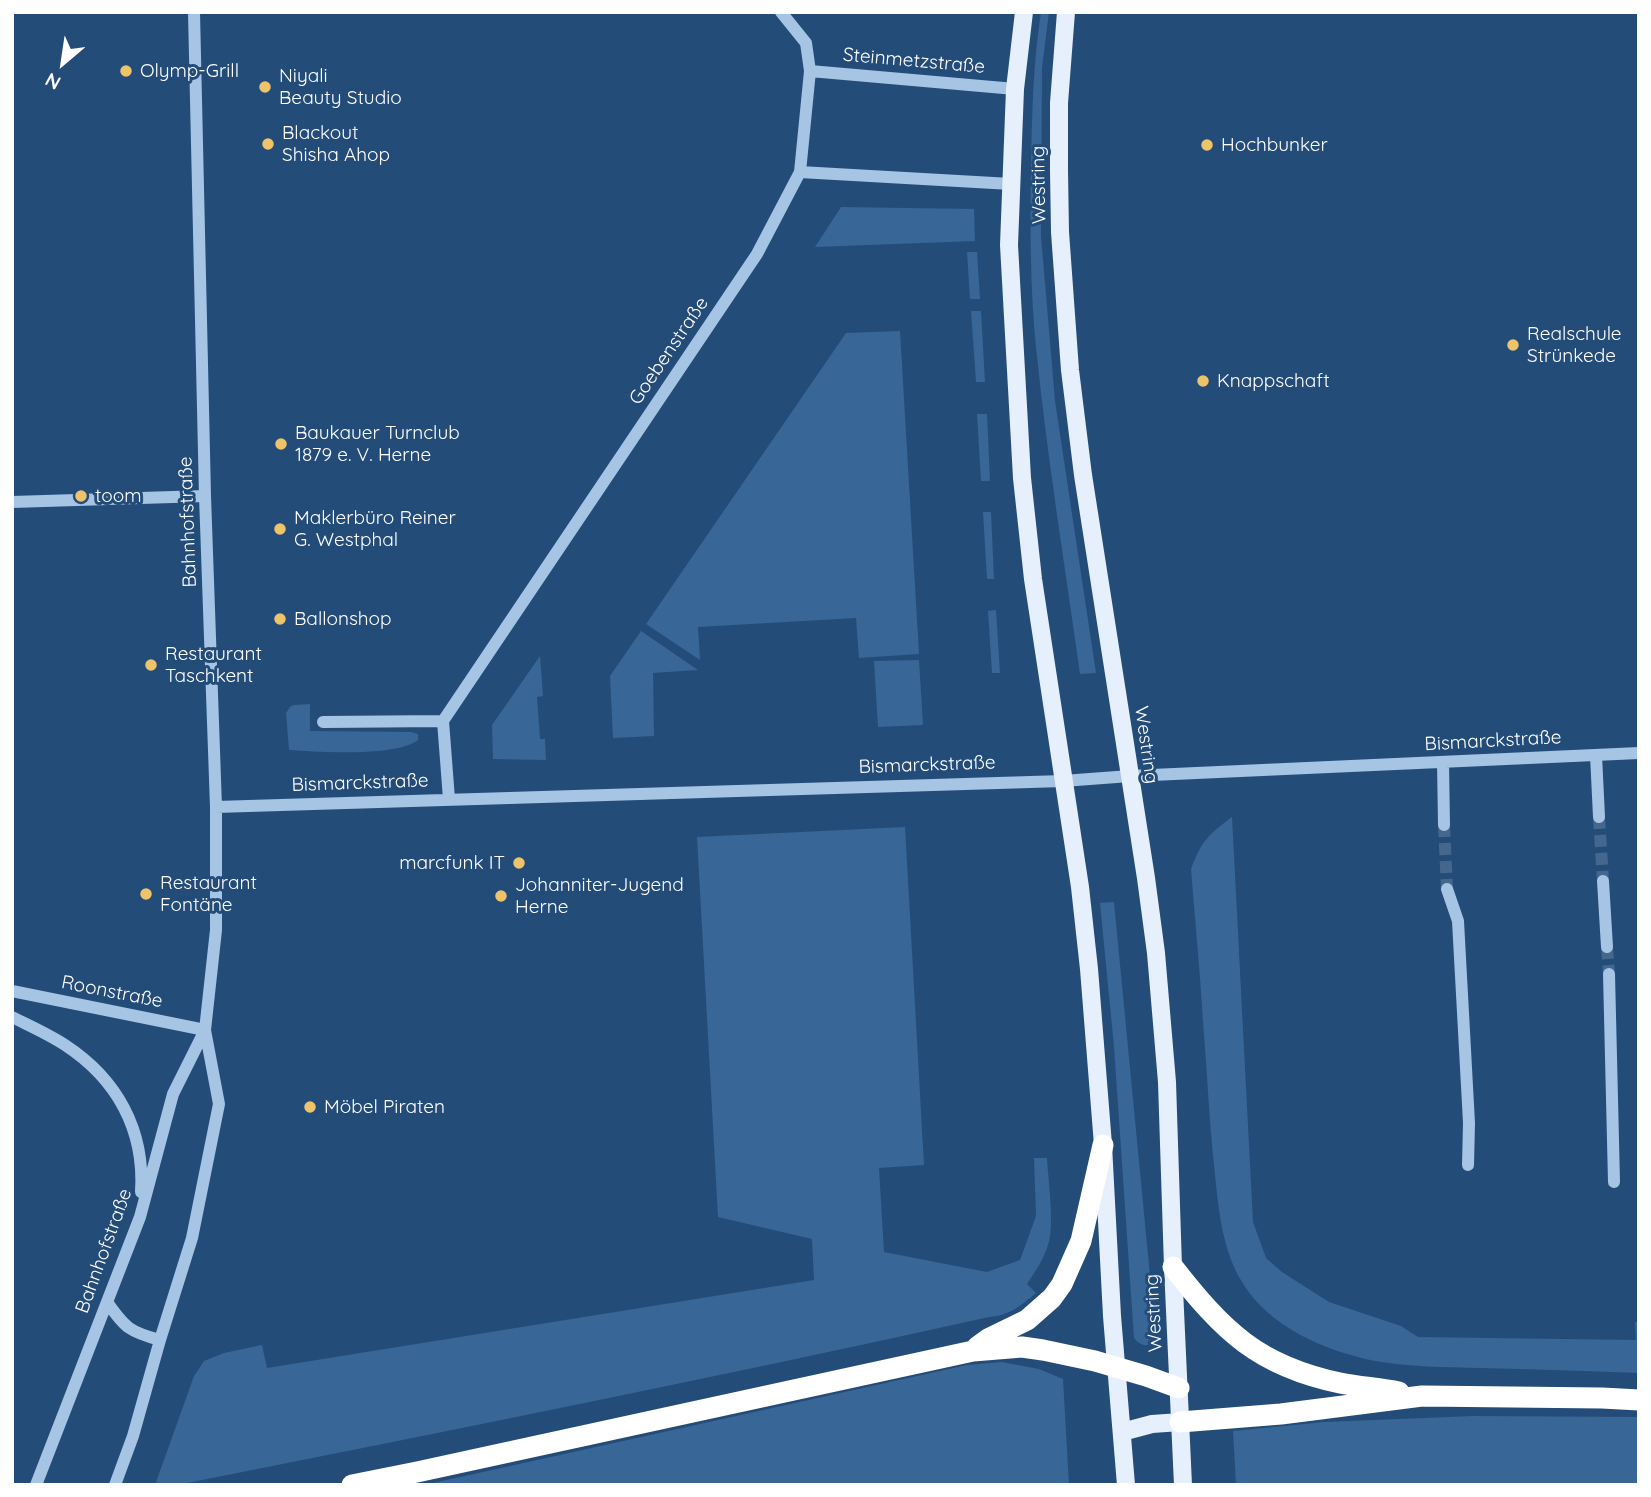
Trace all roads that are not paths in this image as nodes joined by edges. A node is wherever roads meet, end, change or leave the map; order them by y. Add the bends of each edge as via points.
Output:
1 (194, 12) edge
2 (781, 12) edge
3 (1024, 12) edge
4 (1066, 12) edge
5 (810, 71) junction
6 (1015, 89) junction
7 (800, 172) junction
8 (1011, 184) junction
9 (205, 496) junction
10 (12, 502) edge
11 (443, 721) junction
12 (323, 722) dead end
13 (1639, 753) edge
14 (1596, 755) junction
15 (1443, 762) junction
16 (1130, 776) junction
17 (1063, 781) junction
18 (449, 799) junction
19 (216, 807) junction
20 (1599, 817) tunnel mouth
21 (1444, 825) tunnel mouth
22 (1603, 881) tunnel mouth
23 (1447, 889) tunnel mouth
24 (1607, 947) tunnel mouth
25 (1609, 974) tunnel mouth
26 (12, 991) edge
27 (12, 1017) edge
28 (205, 1030) junction
29 (1103, 1146) junction
30 (1468, 1165) dead end
31 (1614, 1182) dead end
32 (140, 1217) junction
33 (1173, 1267) junction
34 (107, 1302) junction
35 (160, 1340) junction
36 (973, 1351) junction
37 (1116, 1367) junction
38 (1178, 1388) junction
39 (1422, 1396) junction
40 (1639, 1400) edge
41 (1180, 1422) junction
42 (1122, 1432) junction
43 (37, 1485) edge
44 (115, 1485) edge
45 (352, 1485) edge
46 (1126, 1485) edge
47 (1183, 1485) edge

1 - 9 street, Bahnhofstraße
2 - 5 street via 806,43
3 - 6 main road, Westring
4 - 16 main road, Westring via 1059,171 1070,370
5 - 6 street, Steinmetzstraße
5 - 7 street
6 - 8 main road, Westring
7 - 8 street
7 - 11 street, Goebenstraße via 758,254
8 - 17 main road, Westring via 1009,244 1022,478
9 - 10 street
9 - 19 street, Bahnhofstraße
11 - 12 street
11 - 18 street
13 - 14 street, Bismarckstraße
14 - 15 street, Bismarckstraße
14 - 20 street
15 - 16 street, Bismarckstraße
15 - 21 street
16 - 17 street, Bismarckstraße
16 - 33 main road, Westring via 1158,979 1167,1082
17 - 18 street, Bismarckstraße
17 - 29 main road, Westring via 1089,968
18 - 19 street, Bismarckstraße
19 - 28 street, Bahnhofstraße via 216,930
22 - 24 street
23 - 30 street via 1458,920
25 - 31 street
26 - 28 street, Roonstraße
27 - 32 street via 65,1045 116,1095 137,1135
28 - 32 street, Bahnhofstraße via 173,1094
28 - 35 street, Bahnhofstraße via 219,1104 192,1238
29 - 36 highway via 1081,1241 1062,1284 1027,1320
29 - 37 main road, Westring
32 - 34 street, Bahnhofstraße
33 - 38 main road, Westring
33 - 39 highway via 1218,1320 1266,1357 1339,1382
34 - 35 street via 135,1333
34 - 43 street, Bahnhofstraße
35 - 44 street, Bahnhofstraße
36 - 37 highway via 1022,1347
36 - 45 highway
37 - 38 highway
37 - 42 main road, Westring
38 - 41 main road, Westring
39 - 40 highway
39 - 41 highway
41 - 42 main road
41 - 47 main road, Westring
42 - 46 main road, Westring

